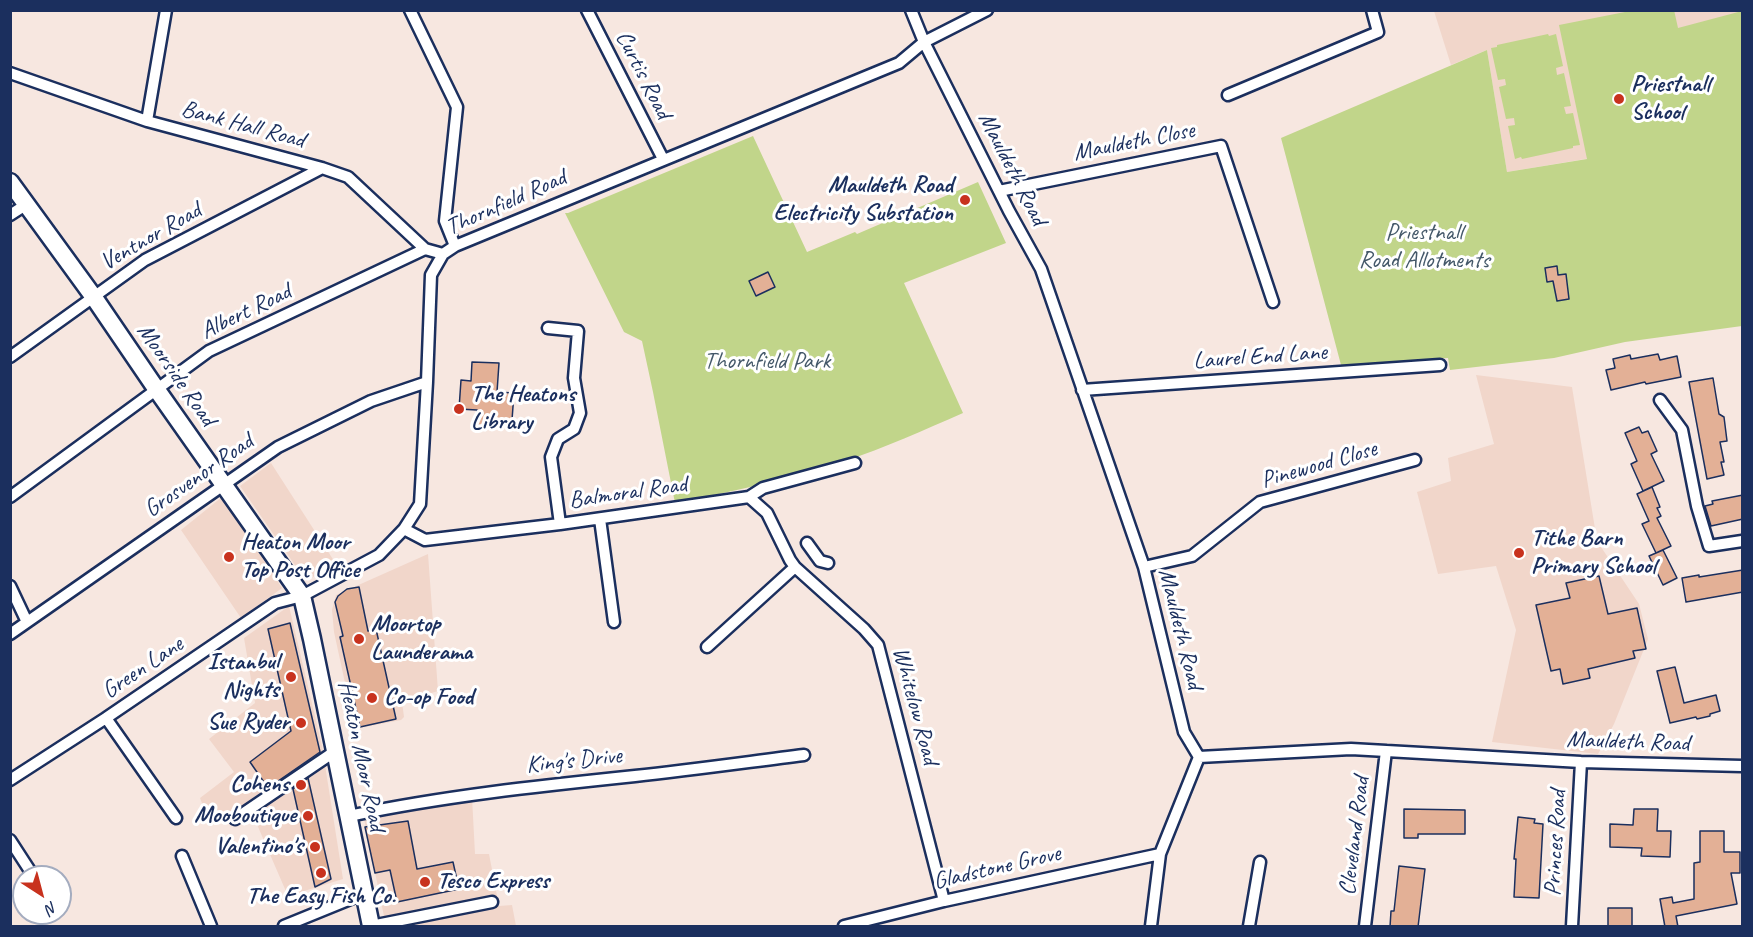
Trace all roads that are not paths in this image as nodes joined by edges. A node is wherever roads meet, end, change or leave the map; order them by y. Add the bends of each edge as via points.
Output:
1 (166, 10) edge
2 (410, 10) edge
3 (586, 10) edge
4 (911, 10) edge
5 (987, 10) edge
6 (1372, 10) edge
7 (924, 42) junction
8 (10, 73) edge
9 (1228, 95) dead end
10 (147, 121) junction
11 (663, 159) junction
12 (322, 168) junction
13 (10, 182) edge
14 (999, 191) junction
15 (27, 204) junction
16 (10, 215) edge
17 (455, 246) junction
18 (426, 249) junction
19 (443, 254) junction
20 (93, 296) junction
21 (1273, 302) dead end
22 (548, 328) dead end
23 (10, 357) edge
24 (1440, 365) dead end
25 (427, 382) junction
26 (157, 390) junction
27 (1083, 390) junction
28 (1660, 400) dead end
29 (1415, 460) dead end
30 (855, 463) dead end
31 (223, 484) junction
32 (749, 496) junction
33 (10, 497) edge
34 (600, 519) junction
35 (560, 525) junction
36 (404, 529) junction
37 (1743, 541) edge
38 (807, 543) dead end
39 (817, 557) junction
40 (828, 563) dead end
41 (1144, 567) junction
42 (798, 569) junction
43 (10, 586) edge
44 (302, 596) junction
45 (27, 622) junction
46 (614, 622) dead end
47 (10, 634) edge
48 (707, 647) dead end
49 (106, 718) junction
50 (1386, 751) junction
51 (334, 752) junction
52 (804, 755) dead end
53 (1199, 756) junction
54 (1581, 762) junction
55 (1743, 766) edge
56 (10, 780) edge
57 (349, 816) junction
58 (176, 818) dead end
59 (235, 819) dead end
60 (10, 840) edge
61 (1160, 854) junction
62 (182, 856) dead end
63 (1260, 862) dead end
64 (26, 865) edge
65 (365, 893) junction
66 (944, 901) junction
67 (492, 902) dead end
68 (371, 926) edge
69 (211, 927) edge
70 (284, 927) edge
71 (844, 927) edge
72 (1151, 927) edge
73 (1249, 927) edge
74 (1365, 927) edge
75 (1572, 927) edge

1 - 10 street
2 - 17 street via 457,108 445,221
3 - 11 street, Curtis Road
4 - 7 street, Mauldeth Road
5 - 7 street, Thornfield Road
6 - 9 street via 1378,32
7 - 11 street, Thornfield Road via 899,63
7 - 14 street, Mauldeth Road
8 - 10 street, Bank Hall Road
10 - 12 street, Bank Hall Road
11 - 17 street, Thornfield Road
12 - 18 street, Bank Hall Road via 348,177
12 - 20 street, Ventnor Road via 145,260
13 - 15 main road, Moorside Road
14 - 21 street, Mauldeth Close via 1221,146
14 - 27 street, Mauldeth Road via 1041,269
15 - 16 street
15 - 20 main road, Moorside Road
17 - 19 street, Thornfield Road
18 - 19 street, Bank Hall Road
18 - 26 street, Albert Road via 209,351
19 - 25 street, Thornfield Road via 431,275
20 - 23 street, Ventnor Road
20 - 26 main road, Moorside Road
22 - 35 street via 578,331 574,378 580,413 574,429 558,439 551,458
24 - 27 street, Laurel End Lane
25 - 31 street, Grosvenor Road via 371,401 278,447
25 - 36 street, Thornfield Road via 420,504
26 - 31 main road, Moorside Road
26 - 33 street, Albert Road
27 - 41 street, Mauldeth Road
28 - 37 street via 1682,430 1709,546
29 - 41 street, Pinewood Close via 1260,501 1192,556
30 - 32 street, Balmoral Road via 763,488
31 - 44 main road, Moorside Road
31 - 45 street, Grosvenor Road
32 - 34 street, Balmoral Road
32 - 42 street, Whitelow Road via 767,513
34 - 35 street, Balmoral Road
34 - 46 street
35 - 36 street, Balmoral Road via 425,540
36 - 44 street, Thornfield Road via 379,555
38 - 39 street
39 - 40 street
39 - 42 street
41 - 53 street, Mauldeth Road via 1184,732
42 - 48 street
42 - 66 street, Whitelow Road via 878,645
43 - 45 street
44 - 49 street, Green Lane via 276,603
44 - 51 main road, Heaton Moor Road
45 - 47 street, Grosvenor Road
49 - 56 street, Green Lane
49 - 58 street
50 - 53 street, Mauldeth Road
50 - 54 street, Mauldeth Road
50 - 74 street, Cleveland Road
51 - 57 main road, Heaton Moor Road
51 - 59 street
52 - 57 street, King's Drive via 493,791
53 - 61 street
54 - 55 street, Mauldeth Road
54 - 75 street, Princes Road
57 - 65 main road, Heaton Moor Road
60 - 64 street
61 - 66 street, Gladstone Grove
61 - 72 street
62 - 69 street
63 - 73 street
65 - 68 main road, Heaton Moor Road
65 - 70 street
66 - 71 street, Gladstone Grove
67 - 68 street

